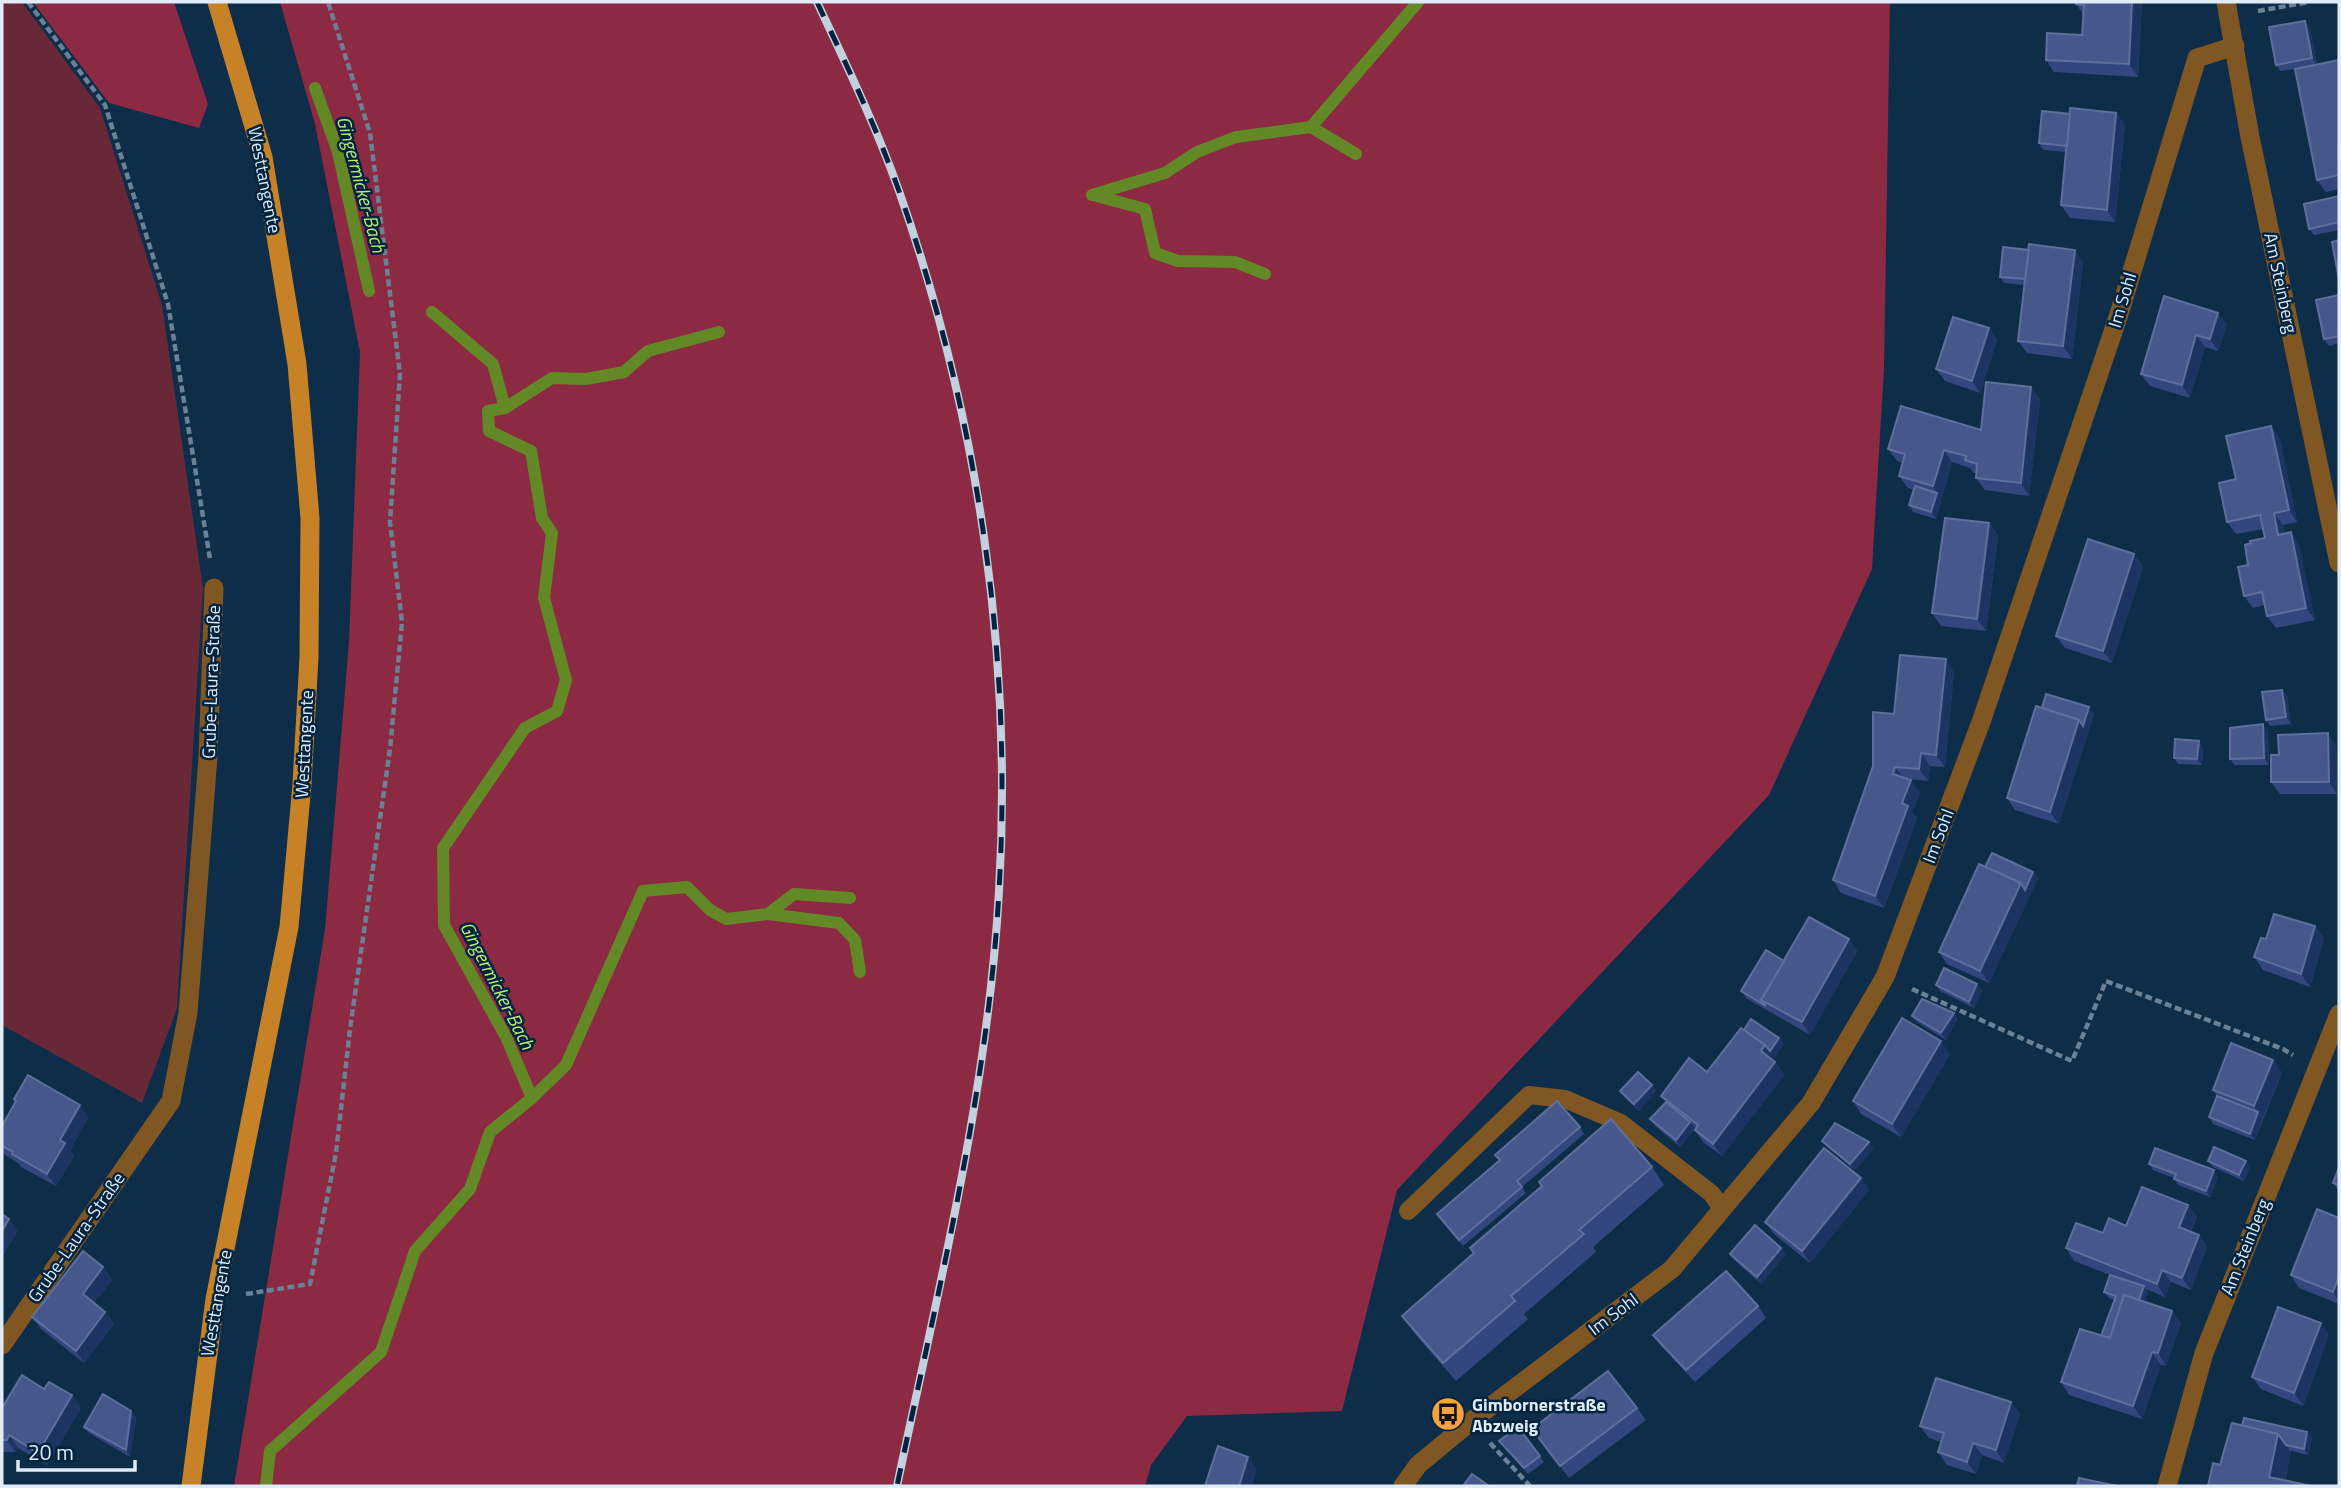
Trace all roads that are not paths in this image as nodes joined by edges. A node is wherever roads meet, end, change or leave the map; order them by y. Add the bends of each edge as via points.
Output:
1 (217, 2) edge
2 (2227, 9) edge
3 (2235, 47) junction
4 (2339, 563) edge
5 (215, 588) road end
6 (2339, 1014) edge
7 (1722, 1209) junction
8 (1408, 1210) dead end
9 (2, 1345) edge
10 (191, 1486) edge
11 (1403, 1486) edge
12 (2167, 1486) edge

1 - 10 main road, Westtangente via 263,157 297,365 310,518 302,784 289,927 215,1299
2 - 3 street, Am Steinberg
3 - 4 street, Am Steinberg
3 - 7 street, Im Sohl via 2197,58 2119,314 1986,709 1885,977 1811,1103
5 - 9 street, Grube-Laura-Straße via 208,757 188,1013 171,1101
6 - 12 street, Am Steinberg via 2204,1353
7 - 8 lane via 1712,1194 1621,1123 1565,1099 1529,1095
7 - 11 street, Im Sohl via 1672,1269 1470,1422 1418,1465

